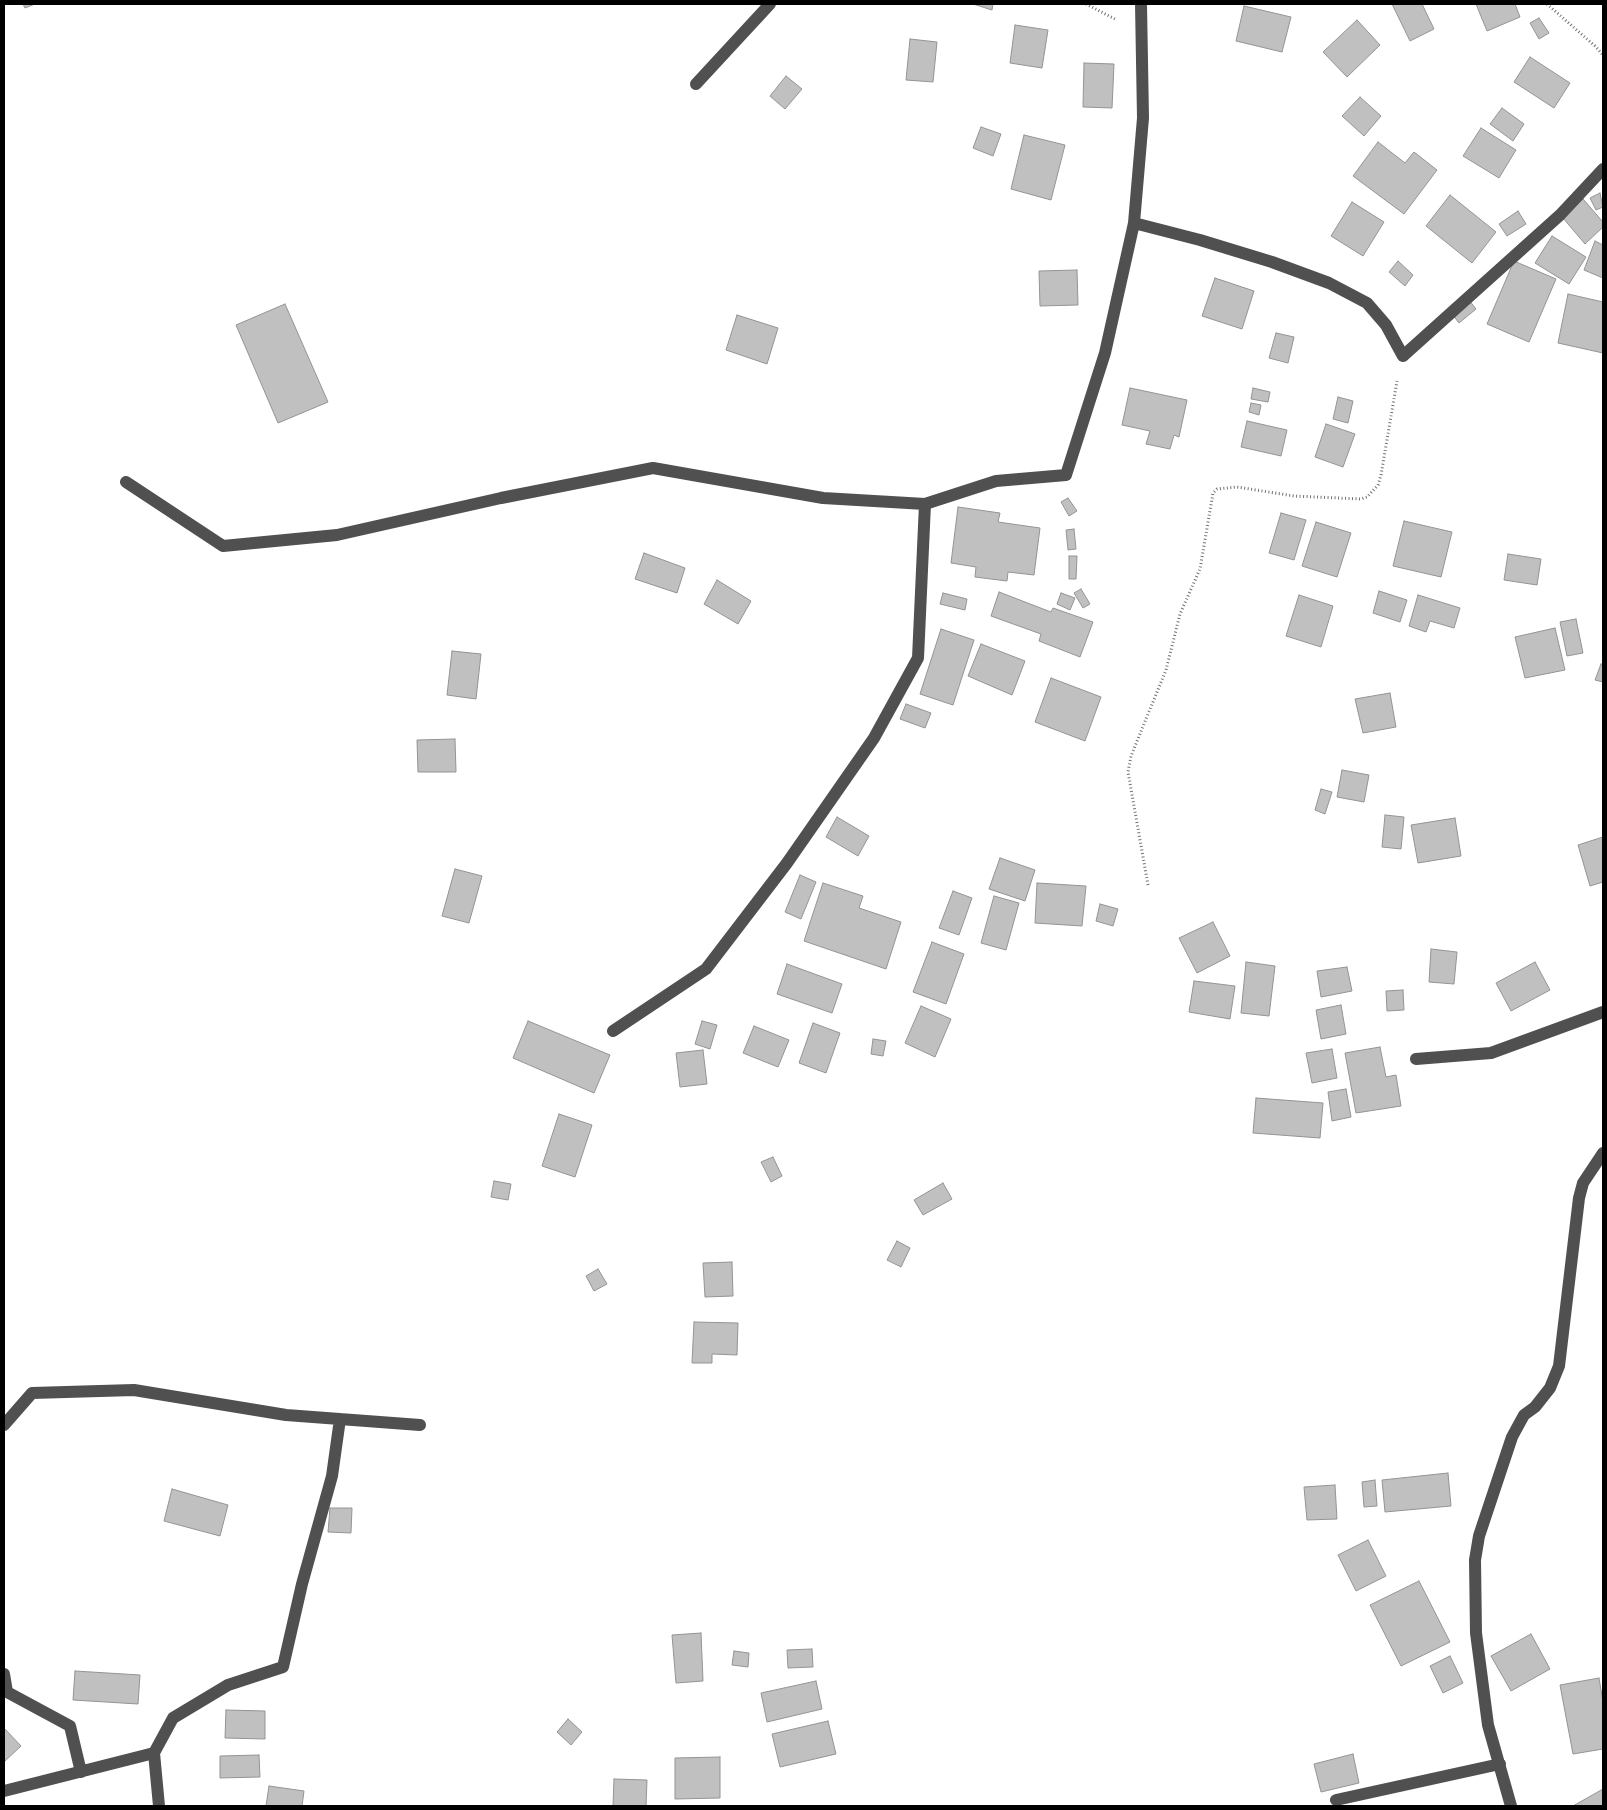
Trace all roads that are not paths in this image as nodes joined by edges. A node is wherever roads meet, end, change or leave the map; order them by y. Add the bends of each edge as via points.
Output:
1 (770, 4) edge
2 (1141, 4) edge
3 (696, 84) dead end
4 (1602, 176) edge
5 (1134, 224) junction
6 (126, 482) dead end
7 (925, 504) junction
8 (1603, 1012) edge
9 (613, 1031) dead end
10 (1416, 1059) dead end
11 (1603, 1153) edge
12 (340, 1419) junction
13 (4, 1425) edge
14 (420, 1425) dead end
15 (4, 1674) edge
16 (154, 1754) junction
17 (1500, 1764) junction
18 (81, 1772) junction
19 (4, 1791) edge
20 (1336, 1800) dead end
21 (159, 1806) edge
22 (1512, 1806) edge

1 - 3 street
2 - 5 street via 1143,118
4 - 5 street via 1402,356 1386,325 1367,303 1329,283 1200,240
5 - 7 street via 1105,353 1066,475 996,481
6 - 7 street via 223,546 337,535 654,468 823,498
7 - 9 street via 918,658 874,738 788,863 706,970
8 - 10 street via 1491,1053
11 - 17 street via 1583,1183 1579,1198 1559,1366 1550,1388 1524,1415 1512,1437 1474,1560 1480,1669 1488,1724
12 - 13 street via 286,1415 134,1390 32,1394
12 - 14 street
12 - 16 street via 332,1476 283,1667 228,1685 173,1718
15 - 18 street via 7,1692 70,1726
16 - 18 street
16 - 21 street
17 - 20 street
17 - 22 street
18 - 19 street

